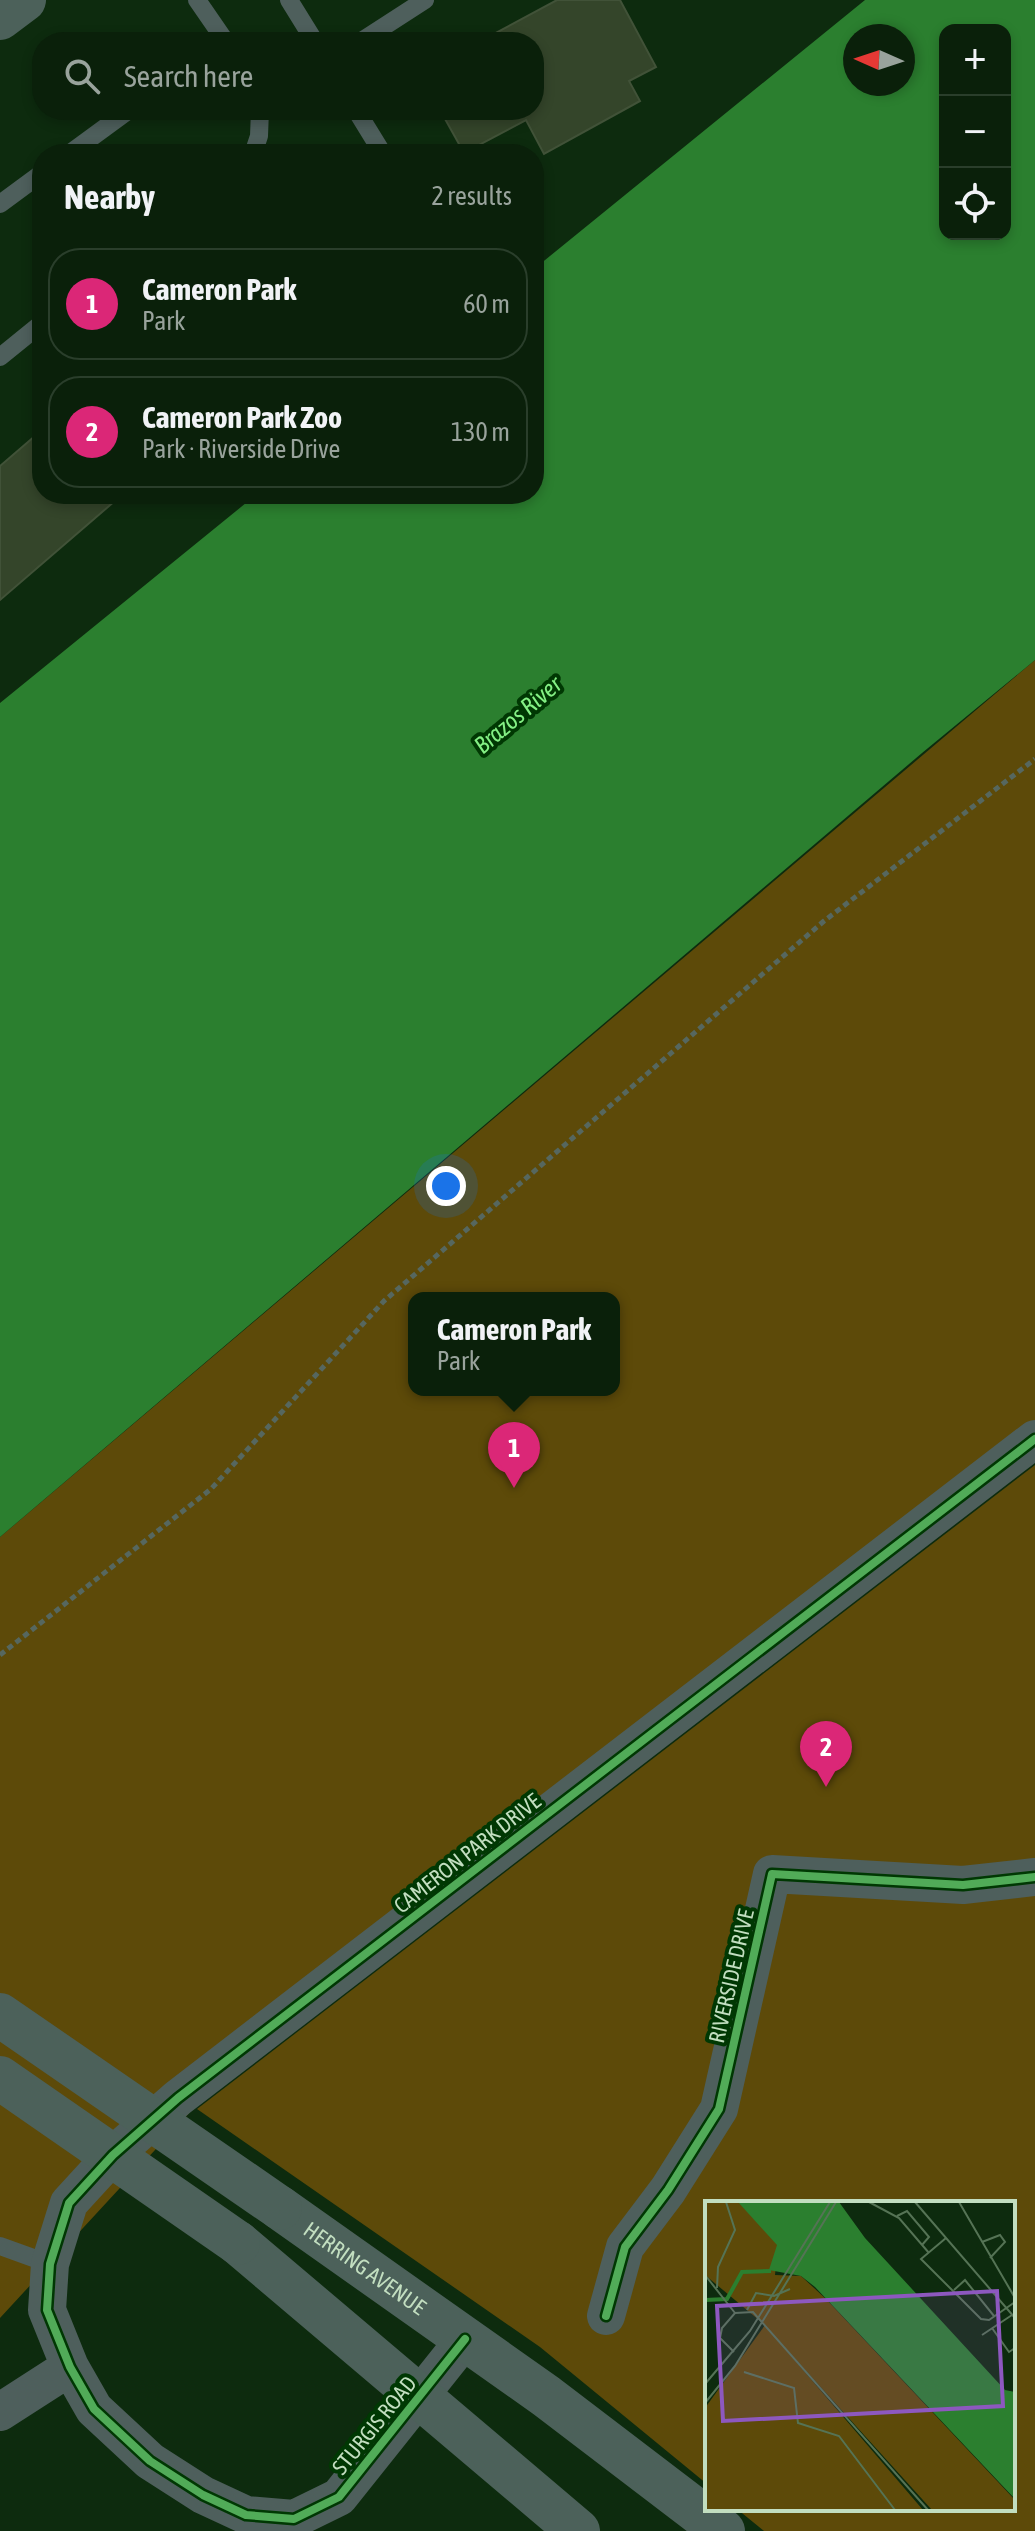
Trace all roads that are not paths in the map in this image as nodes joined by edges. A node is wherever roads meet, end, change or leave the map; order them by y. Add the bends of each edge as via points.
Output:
1 (24, 0) edge
2 (197, 0) edge
3 (289, 0) edge
4 (425, 0) edge
5 (0, 18) edge
6 (218, 32) edge
7 (309, 32) edge
8 (375, 32) edge
9 (115, 120) edge
10 (260, 120) edge
11 (362, 120) edge
12 (83, 144) edge
13 (256, 144) edge
14 (377, 144) edge
15 (32, 180) edge
16 (0, 204) edge
17 (32, 331) edge
18 (0, 357) edge
19 (1035, 1439) edge
20 (1035, 1877) edge
21 (0, 2015) edge
22 (0, 2078) edge
23 (0, 2246) edge
24 (50, 2264) junction
25 (606, 2316) dead end
26 (465, 2339) junction
27 (70, 2367) junction
28 (420, 2398) junction
29 (0, 2412) edge
30 (578, 2531) edge
31 (723, 2531) edge

1 - 5 main road
2 - 6 lane
3 - 7 lane
4 - 8 lane
9 - 12 lane
10 - 13 lane
11 - 14 lane
15 - 16 lane
17 - 18 lane
19 - 24 street, CAMERON PARK DRIVE via 178,2098 113,2155 69,2203
20 - 25 street, RIVERSIDE DRIVE via 963,1885 772,1874 719,2109 625,2247
21 - 26 main road, HERRING AVENUE, bridge
22 - 28 main road, bridge via 238,2243
23 - 24 lane
24 - 27 street, CAMERON PARK DRIVE via 47,2310
26 - 28 street, STURGIS ROAD
26 - 31 main road, HERRING AVENUE
27 - 28 street, STURGIS ROAD via 94,2409 150,2461 246,2515 294,2519 339,2497
27 - 29 street
28 - 30 main road

